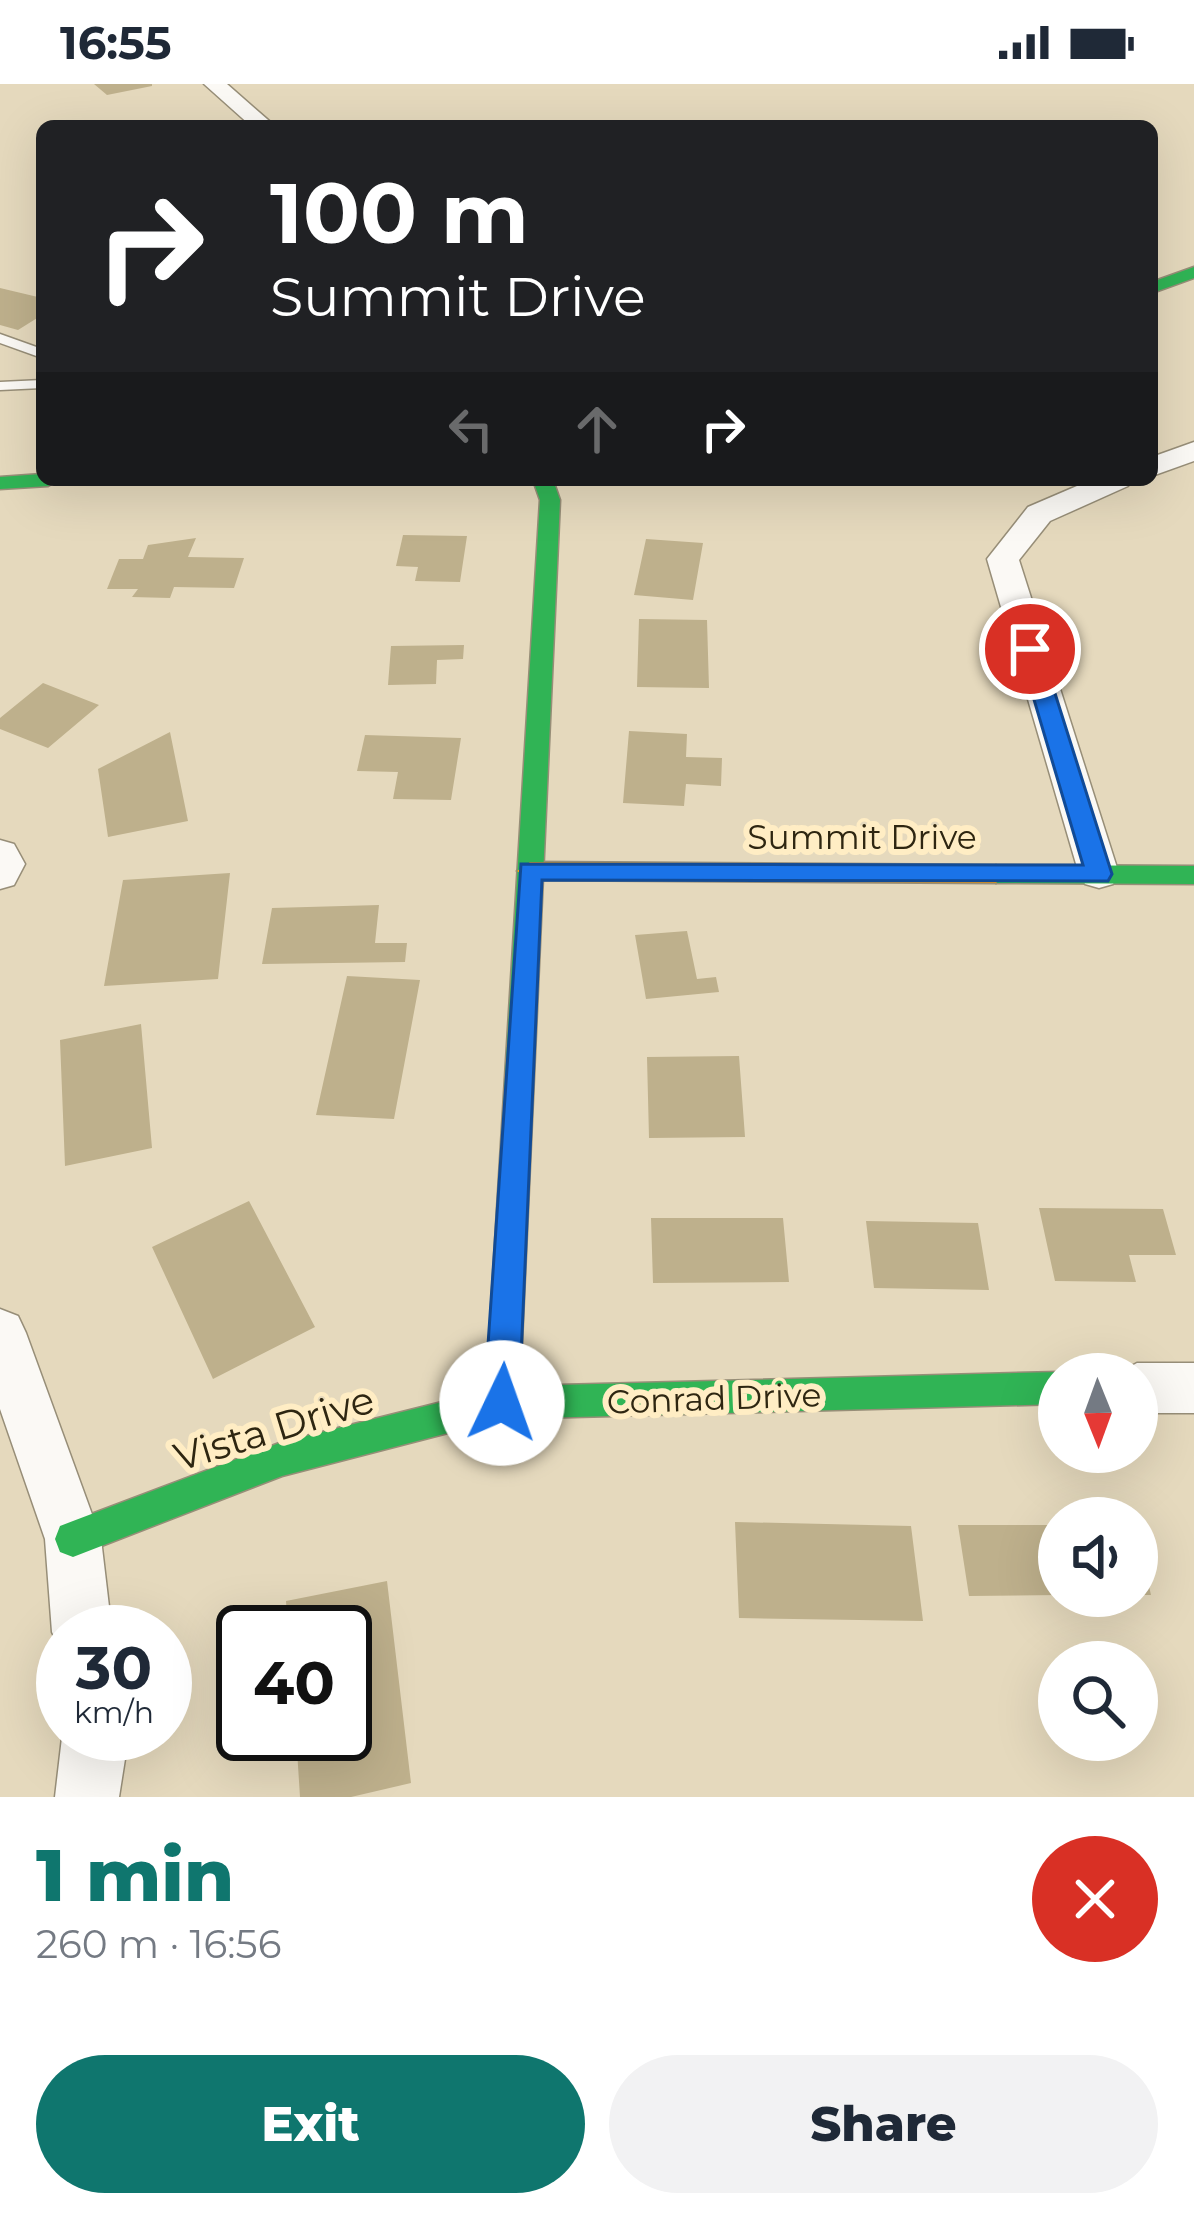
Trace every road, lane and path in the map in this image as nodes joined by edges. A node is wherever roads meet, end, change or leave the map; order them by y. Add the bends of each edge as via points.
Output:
1 (214, 84) edge
2 (257, 120) edge
3 (1194, 272) edge
4 (1158, 286) edge
5 (0, 338) edge
6 (36, 352) edge
7 (36, 384) edge
8 (0, 386) edge
9 (1194, 452) edge
10 (1158, 465) edge
11 (36, 481) edge
12 (0, 483) edge
13 (545, 486) edge
14 (1103, 486) edge
15 (0, 854) edge
16 (530, 871) junction
17 (1099, 874) junction
18 (0, 875) edge
19 (1194, 875) edge
20 (0, 1334) edge
21 (1158, 1388) edge
22 (1194, 1388) edge
23 (1038, 1389) edge
24 (502, 1403) junction
25 (73, 1539) junction
26 (79, 1605) edge
27 (94, 1761) edge
28 (87, 1797) edge

1 - 2 street
3 - 4 street
5 - 6 lane
7 - 8 lane
9 - 10 street
11 - 12 street
13 - 16 street
14 - 17 street via 1039,514 1003,559
15 - 18 street
16 - 17 street, Summit Drive
16 - 24 street
17 - 19 street, Summit Drive
20 - 25 street
21 - 22 street
23 - 24 street, Conrad Drive
24 - 25 street, Vista Drive via 282,1459
25 - 26 street
27 - 28 street

